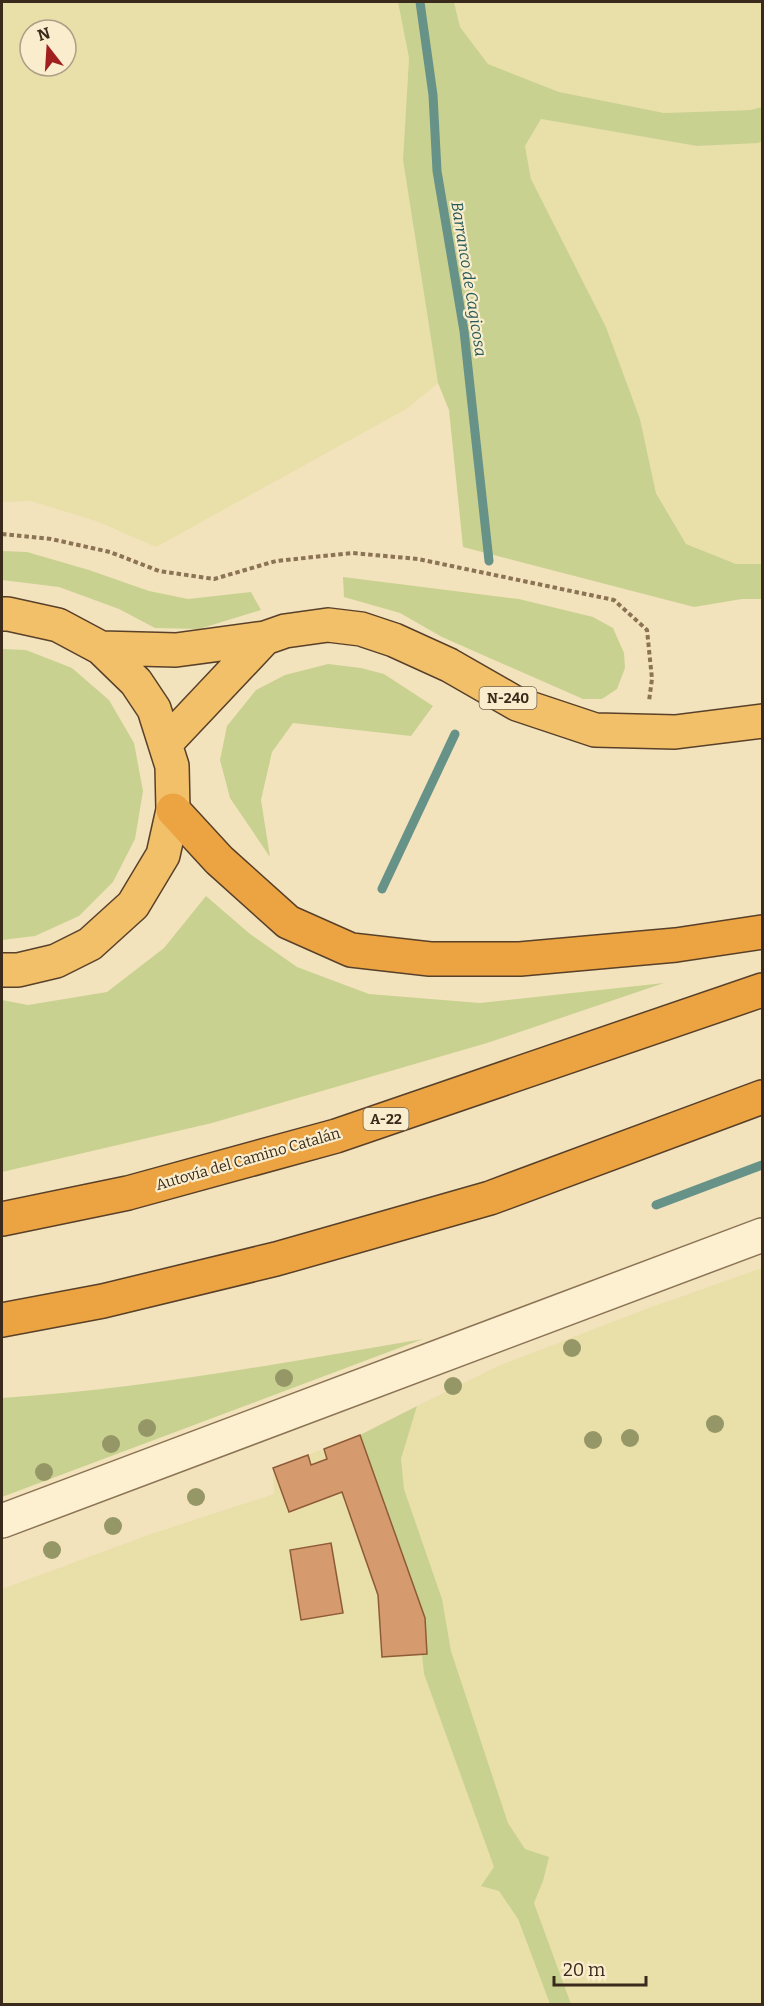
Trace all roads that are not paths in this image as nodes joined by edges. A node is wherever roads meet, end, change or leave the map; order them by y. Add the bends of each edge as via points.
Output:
1 (2, 614) edge
2 (265, 638) junction
3 (101, 648) junction
4 (762, 721) edge
5 (165, 744) junction
6 (173, 810) junction
7 (762, 932) edge
8 (2, 970) edge
9 (762, 990) edge
10 (762, 1097) edge
11 (2, 1219) edge
12 (762, 1235) edge
13 (2, 1320) edge
14 (2, 1521) edge

1 - 3 highway, N-240 via 58,625
2 - 3 highway, N-240 via 176,650
2 - 4 highway, N-240 via 328,625 361,629 449,665 517,704 595,730 675,732
2 - 5 highway
3 - 5 highway, N-240 via 136,682 154,709
5 - 6 highway, N-240 via 172,766
6 - 7 highway via 219,860 288,922 351,950 430,959 520,959 676,945
6 - 8 highway, N-240 via 163,855 134,905 90,944 56,961
9 - 11 highway, Autovía del Camino Catalán / A-22 via 336,1136 128,1193
10 - 13 highway via 490,1198 276,1259
12 - 14 street

